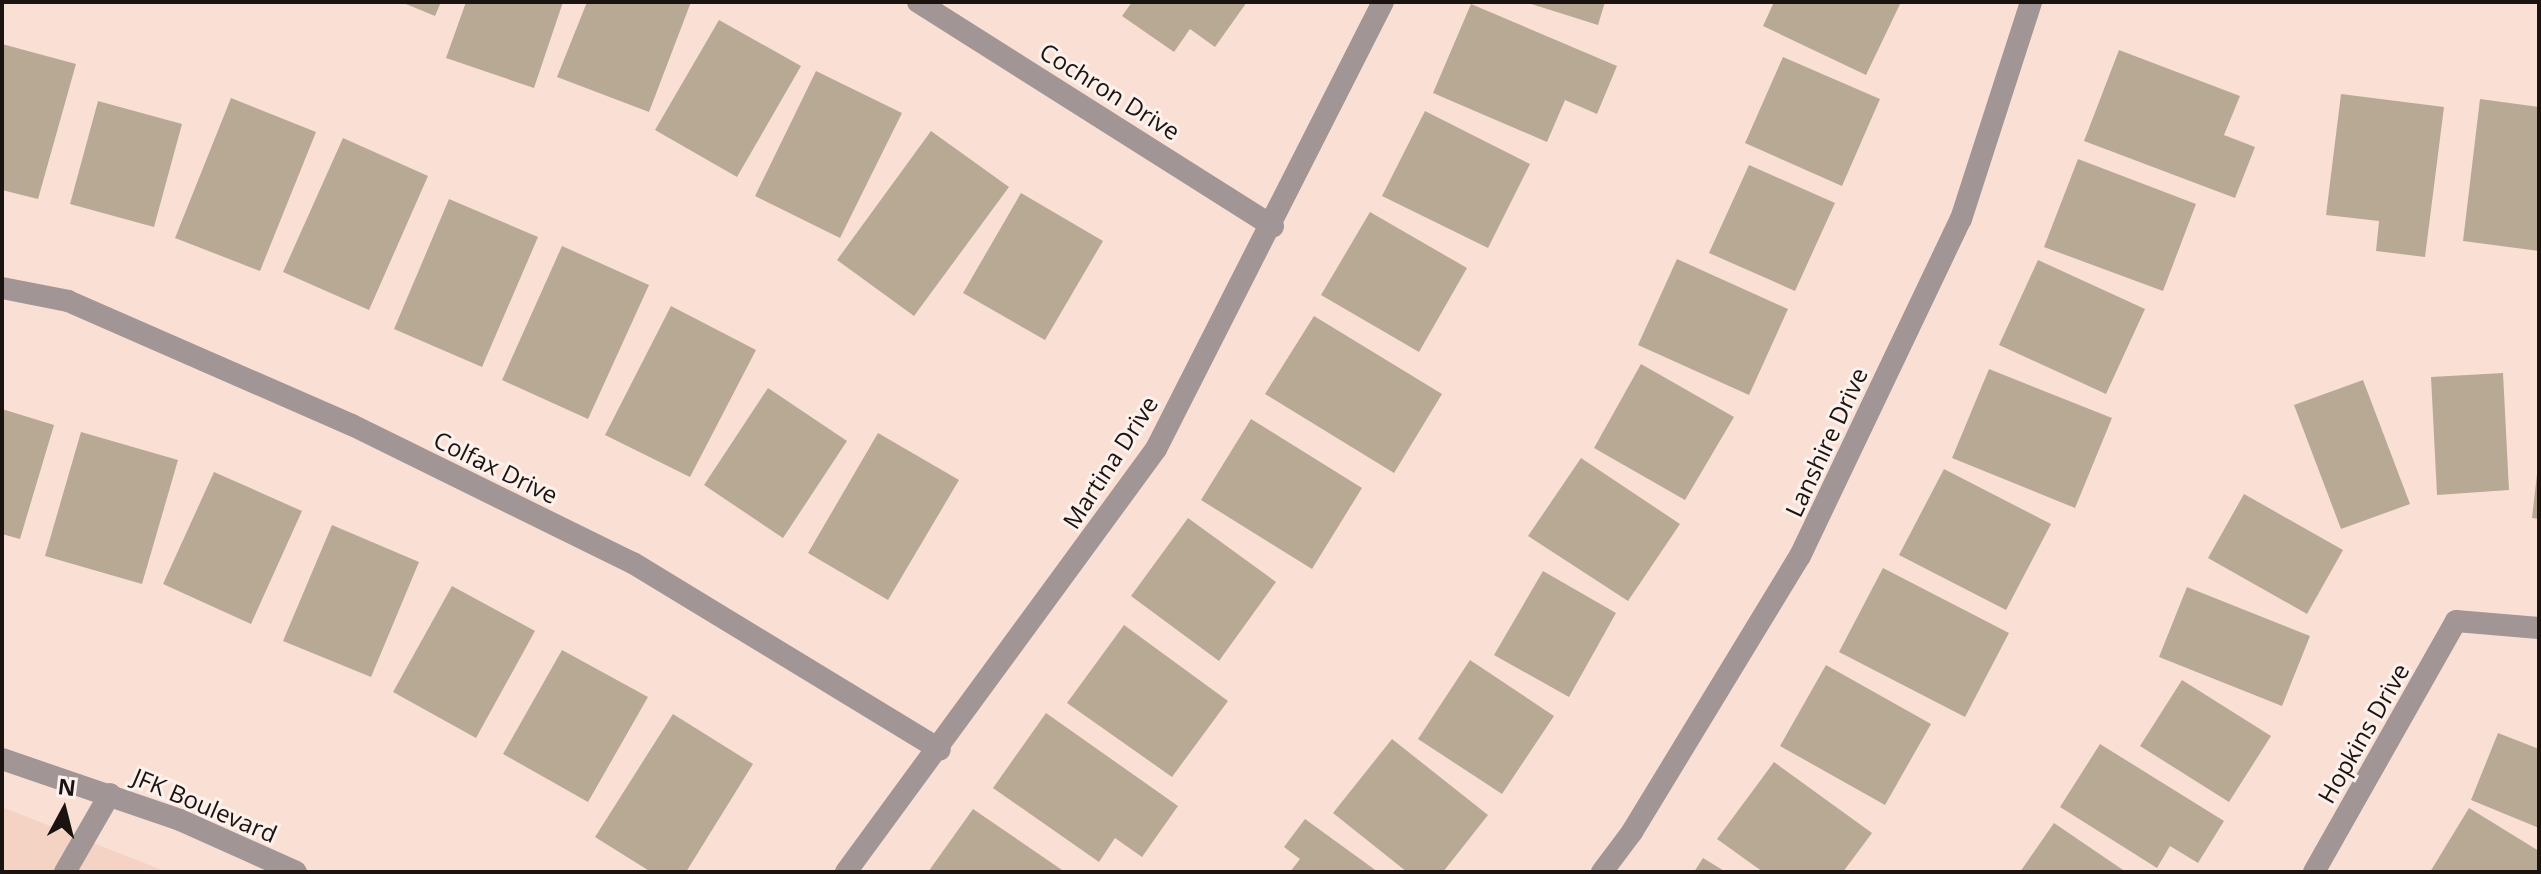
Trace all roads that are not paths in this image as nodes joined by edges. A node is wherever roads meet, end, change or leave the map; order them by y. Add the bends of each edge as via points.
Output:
1 (918, 2) edge
2 (1383, 2) edge
3 (2031, 2) edge
4 (1273, 226) junction
5 (2, 288) edge
6 (2539, 628) edge
7 (940, 750) junction
8 (2, 759) edge
9 (110, 794) junction
10 (65, 872) edge
11 (296, 872) edge
12 (846, 872) edge
13 (1602, 872) edge
14 (2314, 872) edge

1 - 4 street, Cochron Drive
2 - 4 street, Martina Drive
3 - 13 street, Lanshire Drive via 1961,219 1800,556 1632,832
4 - 7 street, Martina Drive via 1156,449
5 - 7 street, Colfax Drive via 68,301 352,425 619,556
6 - 14 street, Hopkins Drive via 2456,621
7 - 12 street, Martina Drive
8 - 9 street, JFK Boulevard
9 - 10 street
9 - 11 street, JFK Boulevard

